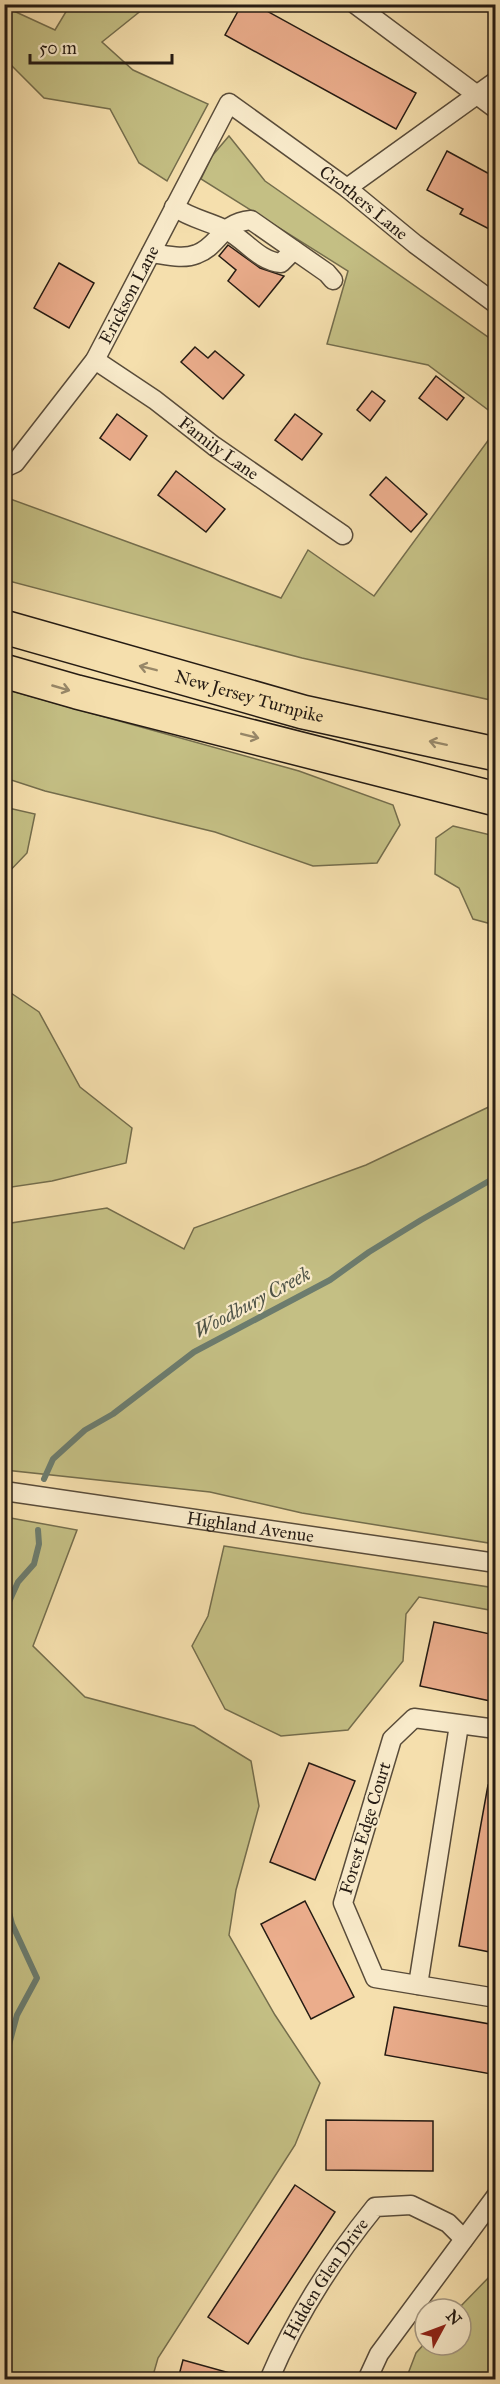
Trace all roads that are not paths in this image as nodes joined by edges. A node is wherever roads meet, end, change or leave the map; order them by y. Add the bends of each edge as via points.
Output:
1 (355, 4) edge
2 (495, 81) edge
3 (478, 95) junction
4 (229, 103) joint
5 (495, 109) edge
6 (348, 188) junction
7 (174, 207) junction
8 (226, 230) junction
9 (151, 253) junction
10 (333, 280) dead end
11 (495, 304) edge
12 (95, 360) junction
13 (4, 468) edge
14 (343, 534) dead end
15 (4, 627) edge
16 (4, 671) edge
17 (495, 754) edge
18 (495, 799) edge
19 (4, 1491) edge
20 (495, 1563) edge
21 (459, 1725) junction
22 (495, 1729) edge
23 (418, 1985) junction
24 (495, 1998) edge
25 (495, 2196) edge
26 (464, 2239) junction
27 (269, 2379) edge
28 (367, 2379) edge

1 - 3 street
2 - 3 street
3 - 5 street
3 - 6 street
4 - 6 street, Crothers Lane
4 - 7 street, Erickson Lane
6 - 11 street, Crothers Lane
7 - 8 street
7 - 9 street, Erickson Lane
8 - 9 street via 199,254 181,257
8 - 10 street via 270,262 281,263 294,250
9 - 12 street, Erickson Lane
12 - 13 street, Erickson Lane via 15,464
12 - 14 street, Family Lane
17 -> 15 highway, New Jersey Turnpike via 303,712
16 -> 18 highway
19 - 20 street, Highland Avenue
21 - 22 street, Forest Edge Court
21 - 23 street
21 - 23 street, Forest Edge Court via 414,1718 392,1739 343,1903 375,1978
23 - 24 street, Forest Edge Court
25 - 26 street
26 - 27 street, Hidden Glen Drive via 448,2223 411,2205 375,2207 348,2241 283,2345
26 - 28 street via 379,2354

